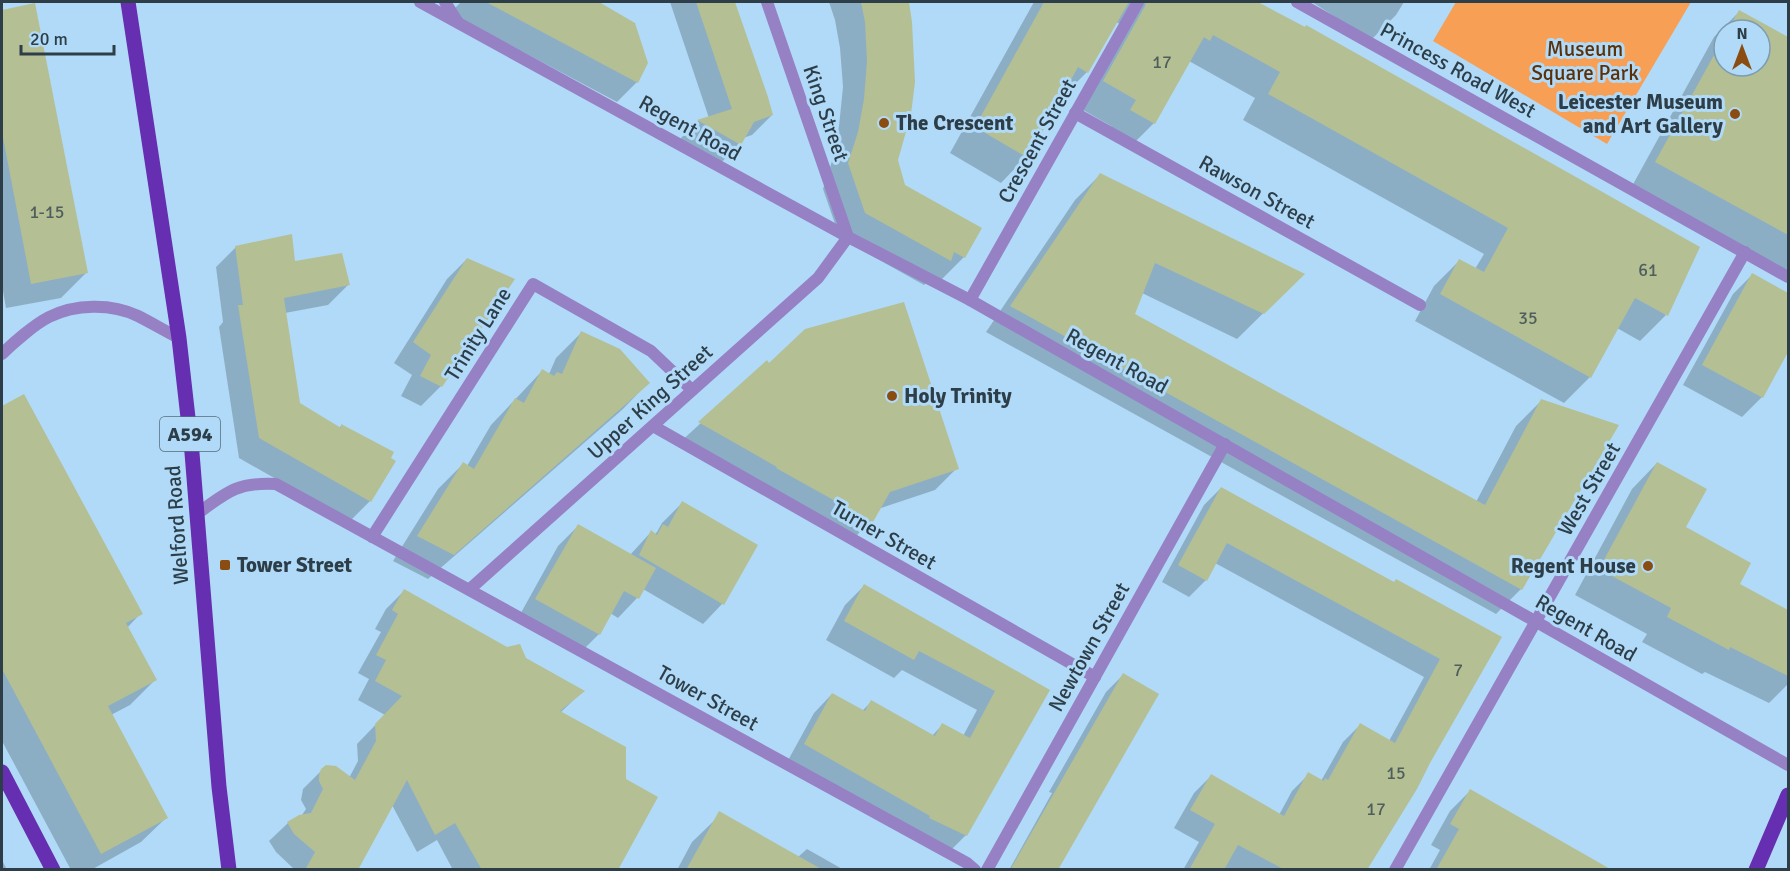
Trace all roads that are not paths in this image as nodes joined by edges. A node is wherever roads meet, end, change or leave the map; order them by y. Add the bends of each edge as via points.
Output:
1 (128, 2) edge
2 (420, 2) edge
3 (445, 2) edge
4 (766, 2) edge
5 (1138, 2) edge
6 (1297, 2) edge
7 (457, 21) junction
8 (1075, 113) junction
9 (848, 237) junction
10 (1745, 252) junction
11 (1788, 277) edge
12 (970, 300) junction
13 (1420, 305) dead end
14 (179, 338) junction
15 (3, 350) edge
16 (692, 390) junction
17 (653, 426) junction
18 (1224, 444) junction
19 (197, 514) junction
20 (372, 537) junction
21 (470, 589) junction
22 (1535, 622) junction
23 (1095, 677) junction
24 (1788, 765) edge
25 (2, 772) edge
26 (1788, 795) edge
27 (52, 870) edge
28 (229, 870) edge
29 (975, 870) edge
30 (987, 870) edge
31 (1395, 870) edge
32 (1756, 870) edge

1 - 14 main road, Welford Road / A594
2 - 7 street, Regent Road
3 - 7 street
4 - 9 street, King Street
5 - 8 street, Crescent Street
6 - 10 street, Princess Road West
7 - 9 street, Regent Road
8 - 12 street, Crescent Street
8 - 13 street, Rawson Street
9 - 12 street, Regent Road
9 - 16 street, Upper King Street via 818,278
10 - 11 street, Princess Road West
10 - 22 street, West Street
12 - 18 street, Regent Road
14 - 15 street via 128,313 84,307 46,318
14 - 19 main road, Welford Road / A594
16 - 17 street, Upper King Street
16 - 20 street, Trinity Lane via 651,351 533,284
17 - 21 street, Upper King Street
17 - 23 street, Turner Street
18 - 22 street, Regent Road
18 - 23 street, Newtown Street
19 - 20 street, Tower Street via 238,487 276,484
19 - 28 main road, Welford Road / A594
20 - 21 street, Tower Street
21 - 29 street, Tower Street
22 - 24 street, Regent Road
22 - 31 street, West Street
23 - 30 street, Newtown Street
25 - 27 main road
26 - 32 main road

